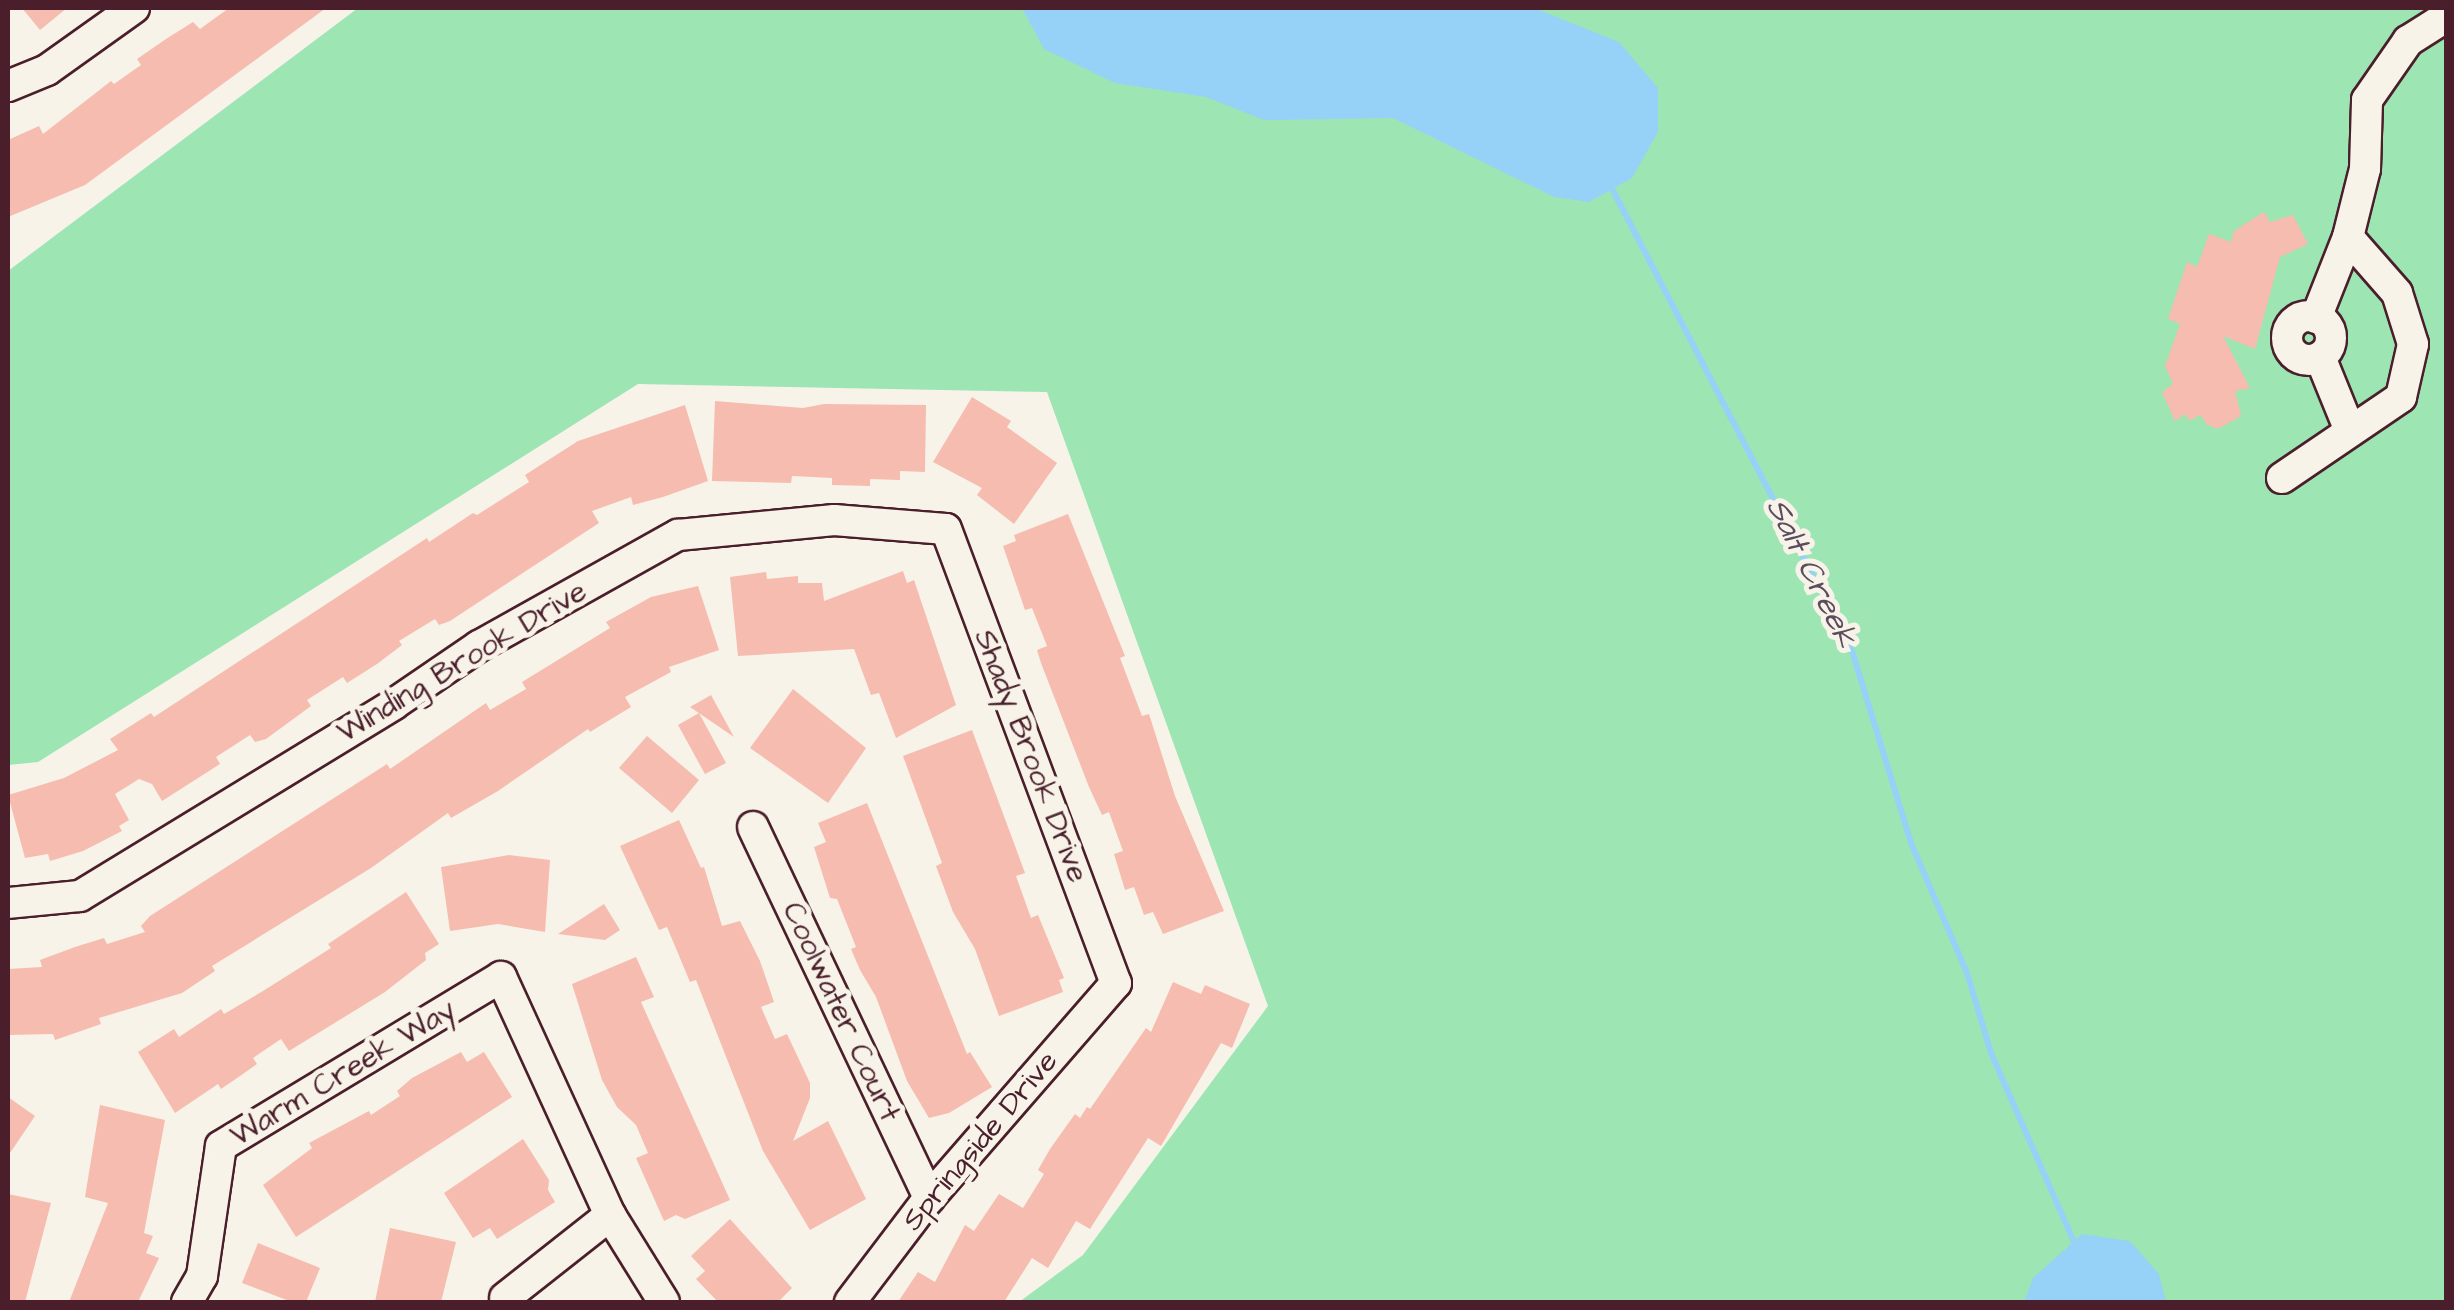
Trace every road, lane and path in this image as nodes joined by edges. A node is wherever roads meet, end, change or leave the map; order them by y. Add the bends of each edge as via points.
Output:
1 (134, 8) edge
2 (2446, 17) edge
3 (8, 86) edge
4 (2348, 237) junction
5 (2350, 432) junction
6 (2282, 478) dead end
7 (946, 529) joint
8 (753, 827) dead end
9 (8, 903) edge
10 (1116, 982) joint
11 (929, 1198) junction
12 (610, 1216) junction
13 (505, 1298) dead end
14 (187, 1302) edge
15 (664, 1302) edge
16 (850, 1302) edge

1 - 3 street via 47,70
2 - 4 street via 2408,41 2367,100 2365,169
4 - 5 street via 2397,293 2412,344 2400,397
4 - 5 street via 2316,318 2296,321 2287,341 2300,358 2320,357
5 - 6 street
7 - 9 street, Winding Brook Drive via 834,520 678,535 478,646 80,896
7 - 10 street, Shady Brook Drive
8 - 11 street, Coolwater Court
10 - 11 street, Springside Drive
11 - 16 street, Springside Drive
12 - 13 street
12 - 14 street, Warm Creek Way via 500,977 221,1146 202,1276
12 - 15 street

